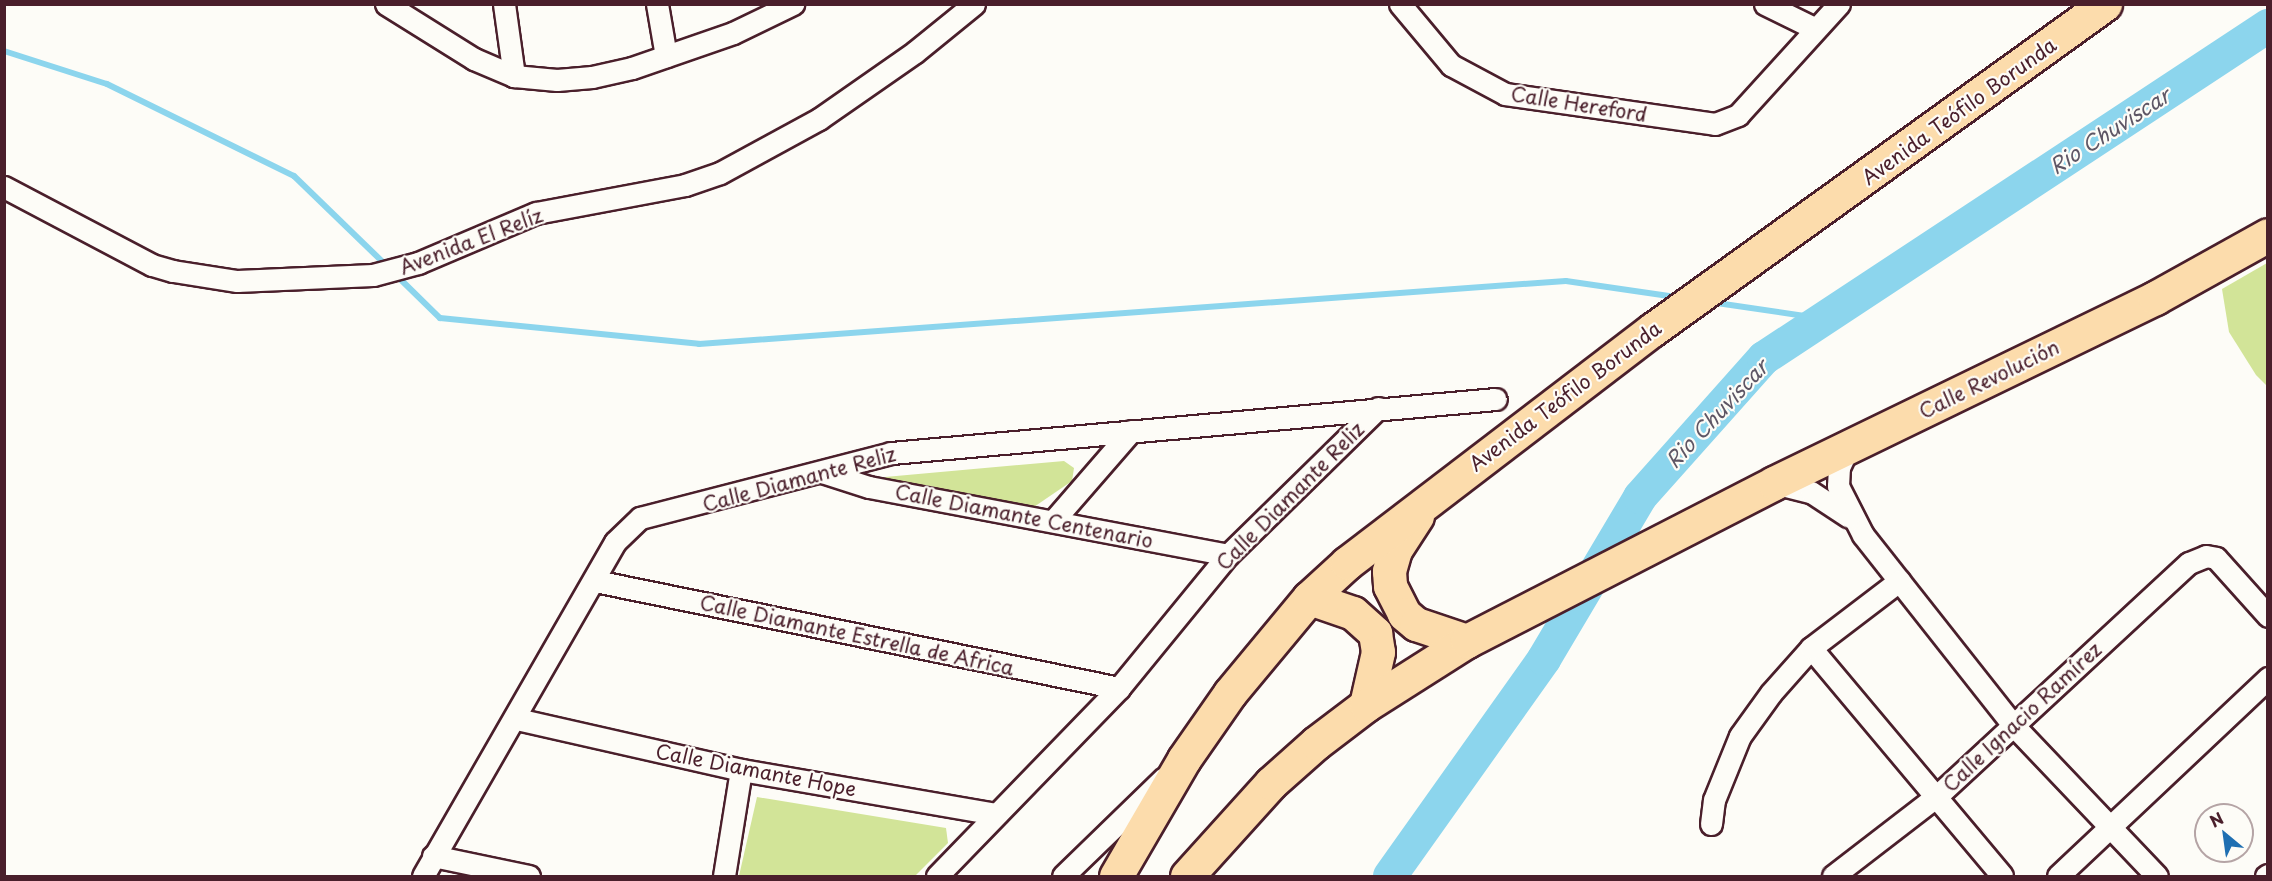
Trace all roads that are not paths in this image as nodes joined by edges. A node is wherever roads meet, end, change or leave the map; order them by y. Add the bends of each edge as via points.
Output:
1 (386, 4) edge
2 (504, 4) edge
3 (657, 4) edge
4 (793, 4) edge
5 (974, 4) edge
6 (1400, 4) edge
7 (1765, 4) edge
8 (1839, 4) edge
9 (2105, 4) edge
10 (1814, 28) junction
11 (666, 56) junction
12 (514, 76) junction
13 (4, 188) edge
14 (2268, 235) edge
15 (1496, 399) dead end
16 (1378, 408) junction
17 (1131, 431) junction
18 (1849, 446) junction
19 (822, 472) junction
20 (1774, 483) junction
21 (1427, 499) junction
22 (1053, 521) junction
23 (1854, 521) junction
24 (1228, 555) junction
25 (595, 580) junction
26 (1899, 581) junction
27 (1309, 598) junction
28 (2268, 616) edge
29 (1467, 641) junction
30 (1812, 648) junction
31 (2268, 678) edge
32 (1119, 688) junction
33 (1366, 705) junction
34 (517, 719) junction
35 (2014, 726) junction
36 (1184, 759) junction
37 (741, 770) junction
38 (1937, 796) junction
39 (996, 814) junction
40 (1711, 824) dead end
41 (2111, 829) junction
42 (432, 856) junction
43 (423, 876) edge
44 (529, 876) edge
45 (724, 876) edge
46 (937, 876) edge
47 (1063, 876) edge
48 (1116, 876) edge
49 (1187, 876) edge
50 (1833, 876) edge
51 (2002, 876) edge
52 (2058, 876) edge
53 (2157, 876) edge

1 - 12 street via 474,59
2 - 12 street
3 - 11 street
4 - 11 street via 733,33
5 - 13 street, Avenida El Relíz via 915,52 819,119 720,173 685,185 536,213 418,263 373,275 237,281 173,271 152,265
6 - 10 street, Calle Hereford via 1451,65 1505,94 1721,124 1738,115
7 - 10 street
8 - 10 street
9 - 21 main road, Avenida Teófilo Borunda via 1652,330
11 - 12 street via 592,78
14 - 18 main road, Calle Revolución via 2155,298
15 - 16 street, Calle Diamante Reliz
16 - 17 street, Calle Diamante Reliz
16 - 24 street, Calle Diamante Reliz
17 - 19 street, Calle Diamante Reliz via 891,453
17 - 22 street
18 - 20 main road, Calle Revolución
18 - 23 street via 1839,467 1838,486
19 - 22 street, Calle Diamante Centenario via 869,487
19 - 25 street, Calle Diamante Reliz via 640,518 615,542
20 - 23 street via 1811,492
20 - 29 main road, Calle Revolución
21 - 27 main road, Avenida Teófilo Borunda
21 - 29 main road via 1395,550 1389,571 1390,586 1404,614 1416,624
22 - 24 street, Calle Diamante Centenario
23 - 26 street
24 - 32 street, Calle Diamante Reliz
25 - 32 street, Calle Diamante Estrella de Africa
25 - 34 street, Calle Diamante Reliz
26 - 30 street
26 - 35 street
27 - 33 main road via 1353,613 1375,633 1378,652
27 - 36 main road, Avenida Teófilo Borunda via 1237,685
28 - 35 street, Calle Ignacio Ramírez via 2216,558 2206,556 2181,569
29 - 33 main road
30 - 38 street
30 - 40 street via 1771,693 1740,736 1714,800
31 - 41 street
32 - 39 street, Calle Diamante Reliz
33 - 49 main road via 1271,783
34 - 37 street, Calle Diamante Hope
34 - 42 street, Calle Diamante Reliz
35 - 38 street, Calle Ignacio Ramírez
35 - 41 street
36 - 47 street
36 - 48 main road, Avenida Teófilo Borunda
37 - 39 street, Calle Diamante Hope
37 - 45 street
38 - 50 street, Calle Ignacio Ramírez
38 - 51 street
39 - 46 street, Calle Diamante Reliz
41 - 52 street
41 - 53 street
42 - 43 street, Calle Diamante Reliz
42 - 44 street

